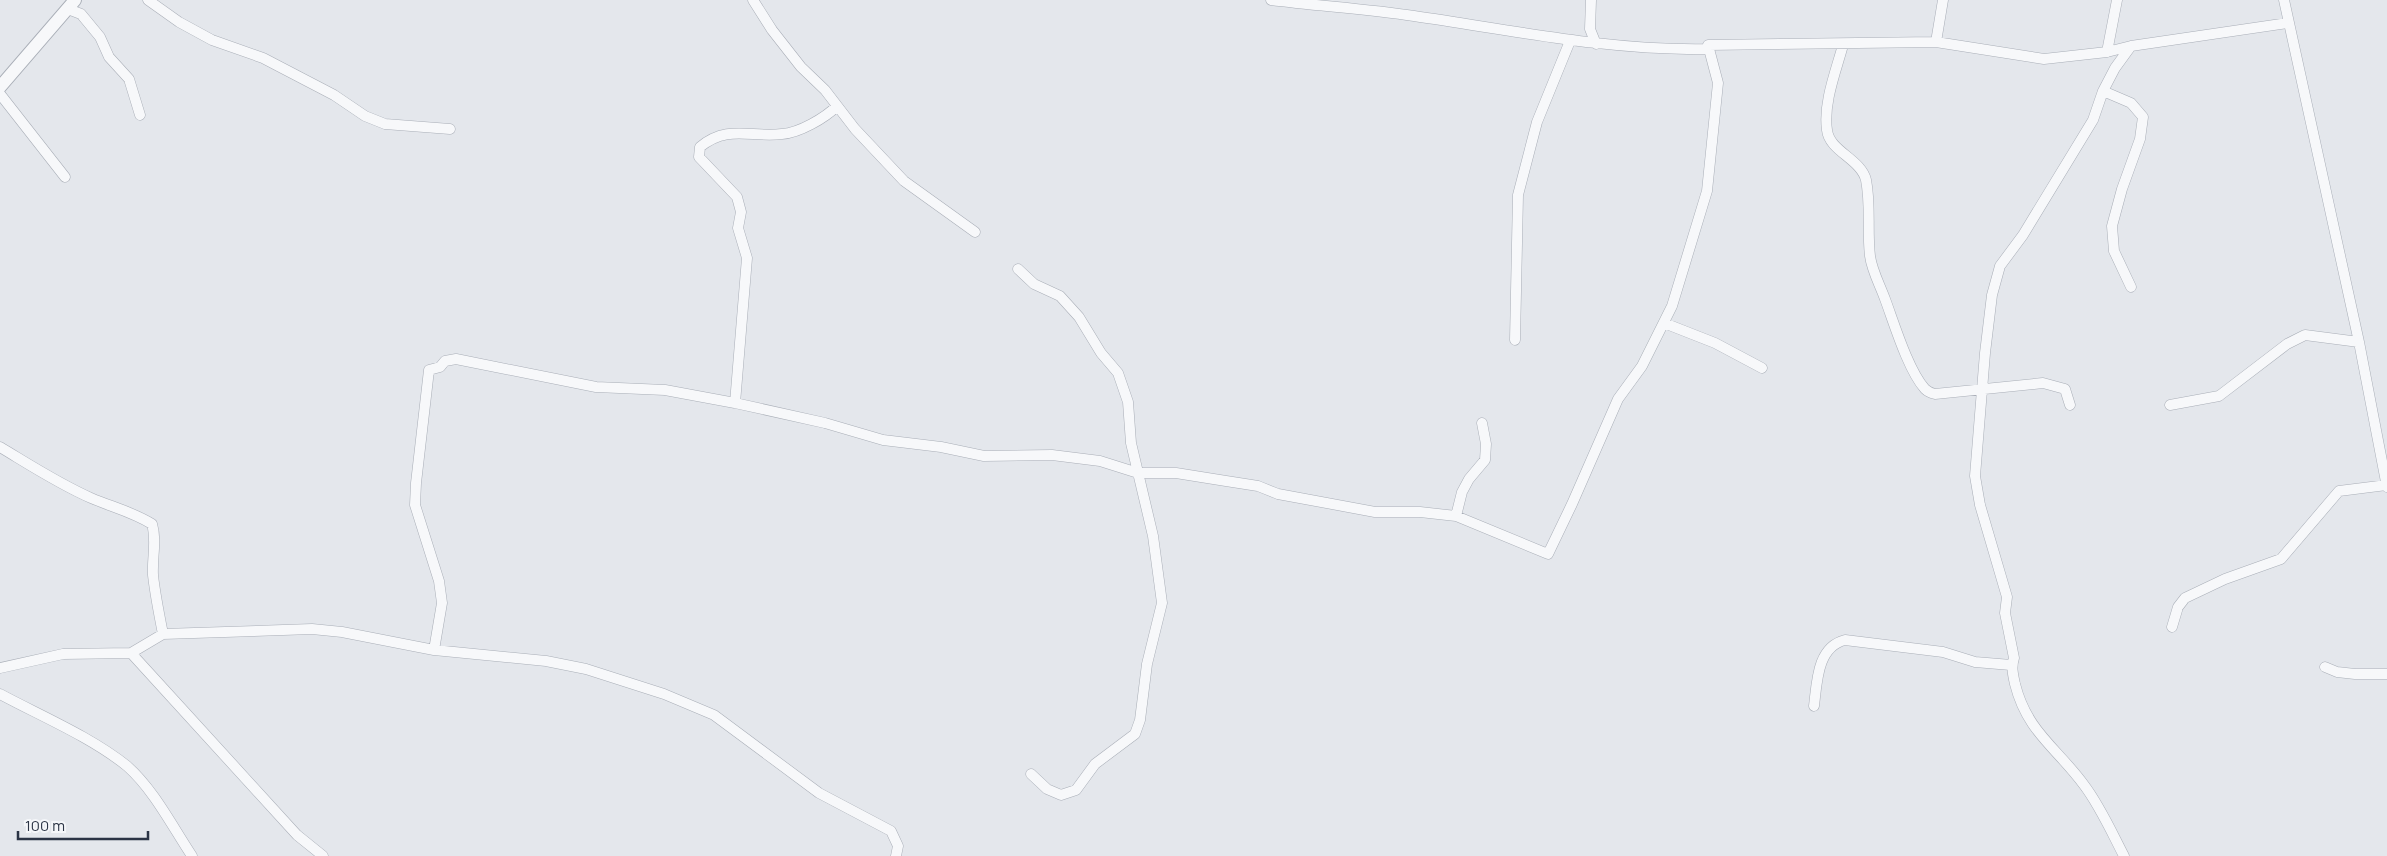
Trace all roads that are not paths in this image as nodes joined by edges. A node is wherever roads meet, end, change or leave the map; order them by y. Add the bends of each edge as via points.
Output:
1 (148, 0) edge
2 (753, 0) edge
3 (1271, 0) edge
4 (1591, 0) edge
5 (1943, 0) edge
6 (2117, 0) edge
7 (2284, 0) edge
8 (71, 5) edge
9 (2288, 23) junction
10 (1590, 29) junction
11 (1575, 41) junction
12 (1936, 42) junction
13 (1596, 44) junction
14 (1708, 45) junction
15 (1843, 45) junction
16 (2132, 46) junction
17 (2107, 52) junction
18 (0, 87) edge
19 (2104, 91) junction
20 (0, 94) edge
21 (837, 106) junction
22 (140, 115) dead end
23 (450, 129) dead end
24 (65, 177) dead end
25 (975, 232) dead end
26 (1018, 269) dead end
27 (2131, 286) dead end
28 (1664, 323) junction
29 (1515, 340) dead end
30 (2359, 342) junction
31 (1762, 368) dead end
32 (1982, 388) junction
33 (736, 403) junction
34 (2070, 405) dead end
35 (2170, 406) dead end
36 (1482, 423) dead end
37 (0, 447) edge
38 (1138, 473) junction
39 (2387, 486) edge
40 (1456, 516) junction
41 (2172, 627) dead end
42 (163, 634) junction
43 (434, 650) junction
44 (131, 653) junction
45 (2012, 665) junction
46 (2325, 667) dead end
47 (0, 668) edge
48 (2387, 674) edge
49 (0, 694) edge
50 (1814, 706) dead end
51 (1031, 774) dead end
52 (192, 856) edge
53 (323, 856) edge
54 (896, 856) edge
55 (2124, 856) edge

1 - 23 street via 212,40 262,58 384,124
2 - 21 street via 795,60
3 - 11 street via 1412,16
4 - 10 street
5 - 12 street
6 - 17 street
7 - 9 street
8 - 18 street
8 - 22 street via 100,37 109,57 129,79
9 - 16 street
9 - 30 street
10 - 11 street
10 - 13 street
11 - 13 street
11 - 29 street via 1537,122 1518,196
12 - 15 street
12 - 17 street via 2044,59
13 - 14 street via 1677,50 1708,49
14 - 15 street
14 - 28 street via 1718,83 1707,191
15 - 32 street via 1828,105 1827,133 1865,178 1870,216 1870,256 1902,345 1926,391 1935,394
16 - 17 street
16 - 19 street via 2115,68
19 - 27 street via 2131,103 2143,117 2140,139 2112,226 2114,250
19 - 32 street via 2093,120 2023,235 2000,266 1992,295
20 - 24 street
21 - 25 street via 904,181
21 - 33 street via 825,117 784,134 736,132 711,138 700,147 699,157 737,197 740,212 738,228 747,258
26 - 38 street via 1034,284 1060,296 1079,317 1101,353 1118,373 1128,402 1131,443
28 - 31 street via 1715,343
28 - 40 street via 1642,366 1618,399 1548,554
30 - 35 street via 2305,335 2287,344 2219,396
30 - 39 street
32 - 34 street via 2043,383 2065,389
32 - 45 street via 1975,476 1980,505 2007,597 2005,613 2014,658
33 - 38 street via 883,440 984,456 1052,455 1100,461
33 - 43 street via 665,390 596,387 456,359 429,370 415,505 439,581 442,603
36 - 40 street via 1485,460 1468,479
37 - 42 street via 70,488 136,514 152,524 156,537 154,589
38 - 40 street via 1176,473 1226,480 1258,486 1278,494 1375,512
38 - 51 street via 1154,536 1162,602 1147,664 1140,720 1135,734 1095,764 1076,790 1061,795 1047,789
39 - 41 street via 2339,491 2282,559 2225,579 2185,598 2178,607
42 - 43 street via 312,629
42 - 44 street
43 - 54 street via 546,661 586,669 664,694 714,715 819,793 891,831 898,846
44 - 47 street via 63,654
44 - 53 street via 297,835
45 - 50 street via 1975,662 1943,652 1845,640 1835,642 1826,651 1818,675
45 - 55 street via 2020,703 2030,722 2085,785
46 - 48 street via 2354,674
49 - 52 street via 91,743 126,766 146,787

